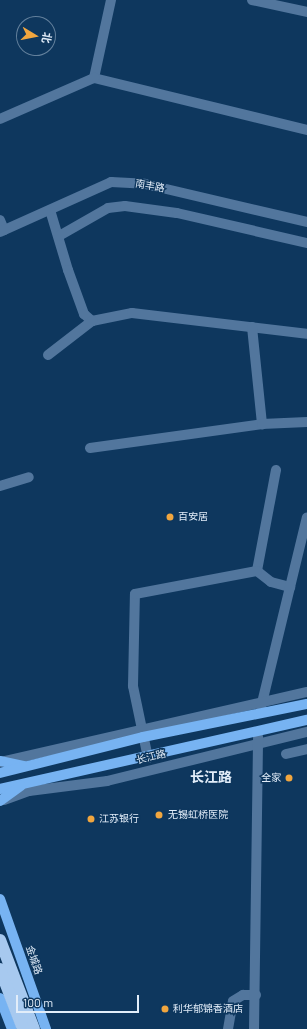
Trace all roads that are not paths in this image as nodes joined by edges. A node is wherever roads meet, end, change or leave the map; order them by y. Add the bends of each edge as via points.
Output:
1 (111, 0) edge
2 (252, 0) edge
3 (307, 12) edge
4 (94, 78) junction
5 (0, 119) edge
6 (307, 130) edge
7 (50, 210) junction
8 (0, 220) edge
9 (307, 222) edge
10 (2, 231) edge
11 (59, 236) junction
12 (307, 243) edge
13 (92, 321) junction
14 (252, 326) junction
15 (307, 334) edge
16 (48, 356) dead end
17 (307, 422) edge
18 (262, 424) junction
19 (90, 448) dead end
20 (276, 470) dead end
21 (29, 477) dead end
22 (0, 486) edge
23 (307, 516) edge
24 (303, 553) edge
25 (257, 571) junction
26 (290, 587) junction
27 (307, 692) edge
28 (262, 702) junction
29 (307, 704) edge
30 (260, 714) junction
31 (307, 720) edge
32 (258, 731) junction
33 (307, 732) edge
34 (142, 733) junction
35 (258, 742) junction
36 (307, 749) edge
37 (286, 754) dead end
38 (148, 758) junction
39 (1, 762) edge
40 (28, 767) junction
41 (0, 773) edge
42 (24, 784) junction
43 (0, 789) edge
44 (0, 801) edge
45 (0, 899) edge
46 (0, 940) edge
47 (0, 969) edge
48 (256, 996) junction
49 (0, 998) edge
50 (12, 1029) edge
51 (23, 1029) edge
52 (34, 1029) edge
53 (46, 1029) edge
54 (228, 1029) edge
55 (254, 1029) edge

1 - 4 street
2 - 3 street
4 - 5 street
4 - 6 street
7 - 9 street, 南丰路 via 99,186 126,182
7 - 10 street, 南丰路
7 - 11 street
8 - 10 street
11 - 12 street via 108,208 126,206 177,213
11 - 13 street via 84,314
13 - 14 street via 132,312
13 - 16 street
14 - 15 street
14 - 18 street
17 - 18 street
18 - 19 street
20 - 25 street
21 - 22 street
23 - 24 street
24 - 26 street
25 - 26 street via 271,582
25 - 34 street via 135,594 133,686
26 - 28 street
27 - 28 street, 长江路
28 - 30 street
28 - 34 street, 长江路
29 - 30 main road, 长江路
30 - 34 main road, 长江路
31 - 32 main road, 长江路
32 - 35 street
32 - 38 main road, 长江路
33 - 35 street, 长江路
34 - 38 street
34 - 39 street, 长江路
34 - 40 main road, 长江路
35 - 44 street, 长江路 via 107,780 29,791
35 - 48 street
36 - 37 street
38 - 42 main road, 长江路
39 - 40 main road
40 - 41 main road, 长江路
42 - 43 main road, 长江路
42 - 44 main road
45 - 53 main road, 金城路
46 - 52 highway
47 - 51 highway
48 - 54 street via 243,995 233,1001
48 - 55 street
49 - 50 main road

